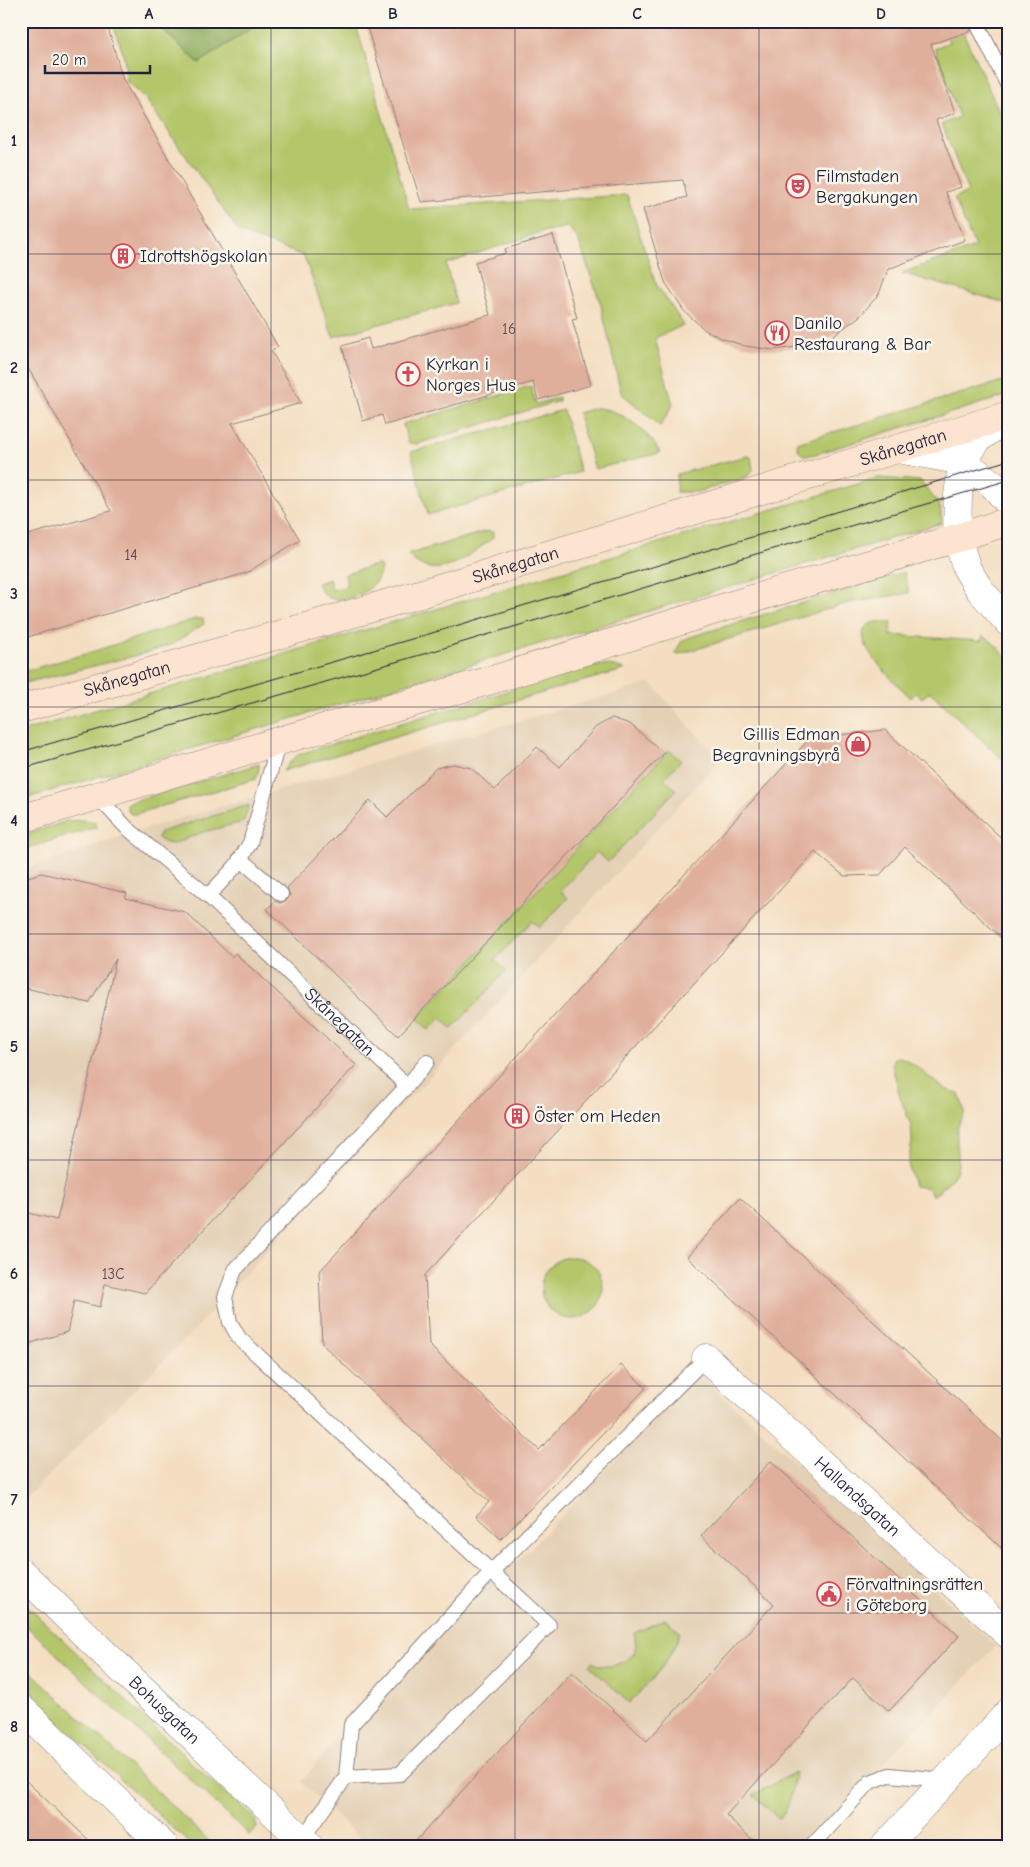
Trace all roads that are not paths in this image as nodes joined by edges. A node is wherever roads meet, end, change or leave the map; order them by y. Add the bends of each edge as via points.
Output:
1 (976, 21) edge
2 (1009, 88) edge
3 (1009, 416) edge
4 (898, 449) junction
5 (963, 461) junction
6 (1009, 503) edge
7 (1009, 521) edge
8 (957, 538) junction
9 (1009, 623) edge
10 (21, 709) edge
11 (279, 741) junction
12 (96, 796) junction
13 (21, 818) edge
14 (240, 859) junction
15 (281, 894) dead end
16 (208, 896) junction
17 (427, 1062) dead end
18 (407, 1086) junction
19 (706, 1358) joint
20 (21, 1572) edge
21 (490, 1573) junction
22 (1009, 1636) edge
23 (21, 1708) edge
24 (1009, 1712) edge
25 (346, 1777) junction
26 (946, 1780) junction
27 (302, 1844) edge
28 (164, 1846) edge
29 (812, 1846) edge
30 (885, 1846) edge

1 - 2 lane
3 - 4 main road, Skånegatan
3 - 5 street via 978,439
4 - 5 street
4 - 10 main road, Skånegatan via 403,599
5 - 6 street via 993,485
5 - 8 street
7 - 8 main road
8 - 9 street via 967,569 980,590
8 - 11 main road via 495,679
11 - 12 main road
11 - 14 lane via 250,843
12 - 13 main road
12 - 16 lane, Skånegatan via 126,827
14 - 15 lane
14 - 16 lane
16 - 18 lane, Skånegatan
17 - 18 lane
18 - 21 lane via 235,1270 225,1297 230,1322 239,1338
19 - 21 lane
19 - 22 street, Hallandsgatan
20 - 27 street, Bohusgatan
21 - 25 lane via 351,1724
21 - 25 lane via 549,1626 400,1774
23 - 28 street
24 - 26 street
25 - 27 lane
26 - 29 lane via 890,1775 870,1782
26 - 30 street

